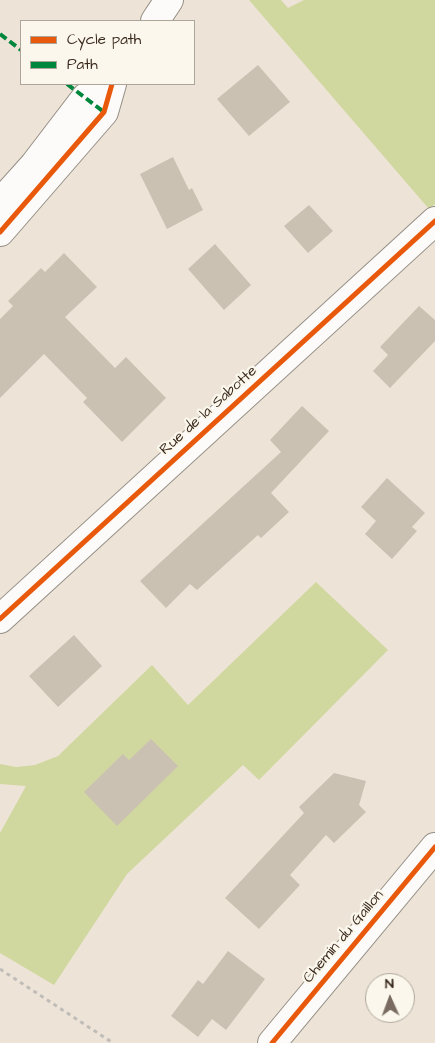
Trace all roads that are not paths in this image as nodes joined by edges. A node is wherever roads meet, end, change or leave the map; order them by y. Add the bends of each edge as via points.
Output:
1 (169, 0) edge
2 (155, 20) edge
3 (110, 85) edge
4 (112, 85) edge
5 (0, 203) edge
6 (435, 221) edge
7 (0, 232) edge
8 (0, 620) edge
9 (435, 847) edge
10 (272, 1043) edge

1 - 2 street
3 - 5 street via 86,98
4 - 7 street via 104,112
6 - 8 street, Rue de la Sabotte
9 - 10 street, Chemin du Gaillon

